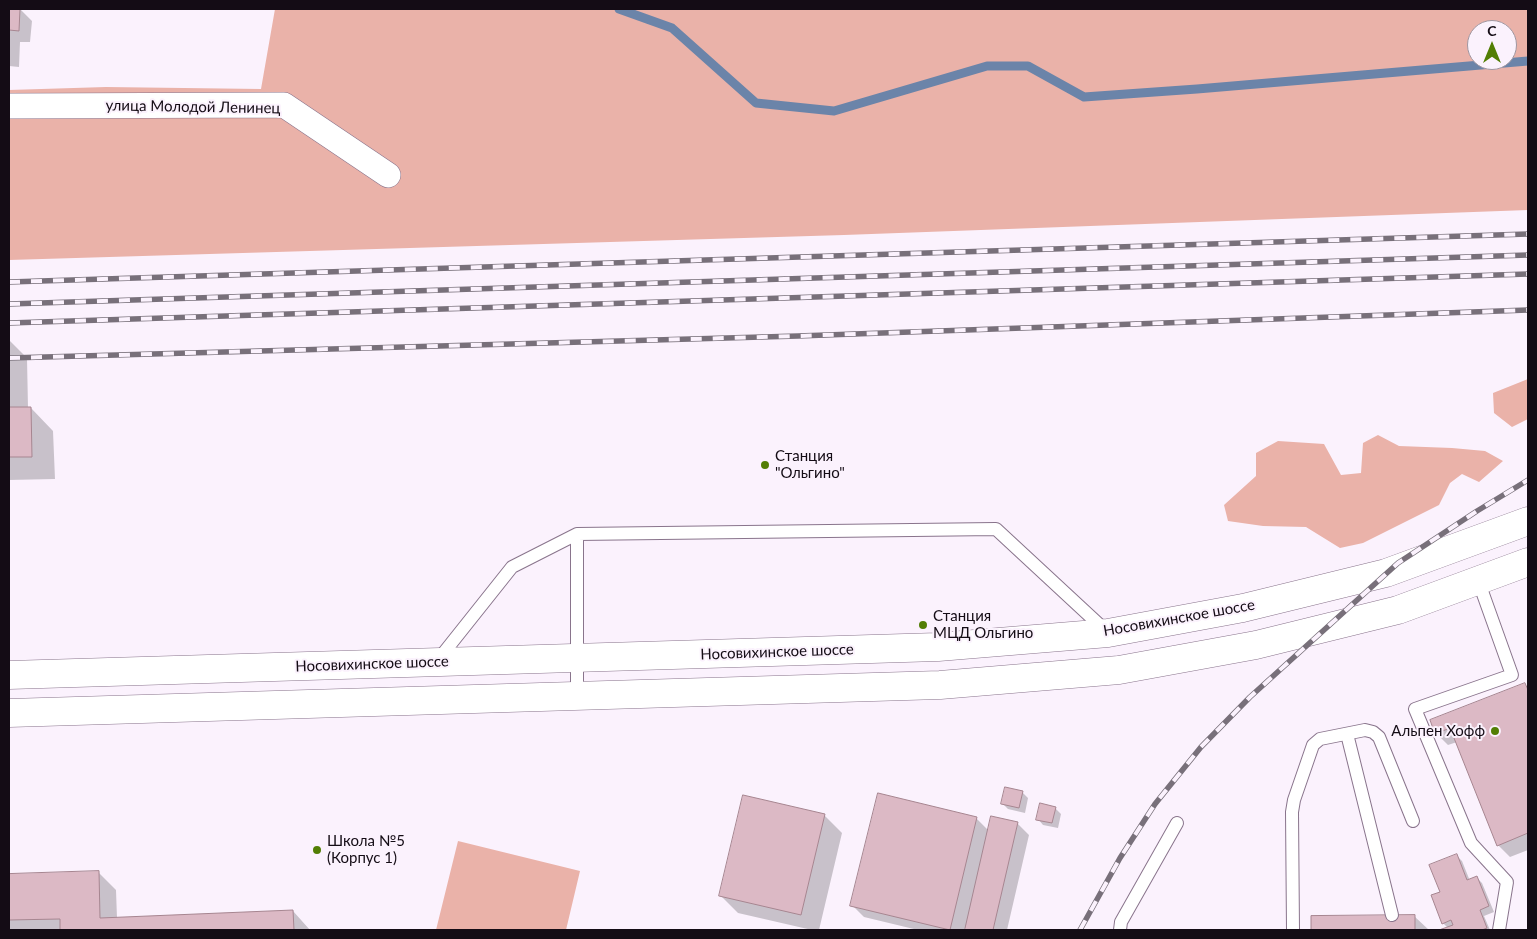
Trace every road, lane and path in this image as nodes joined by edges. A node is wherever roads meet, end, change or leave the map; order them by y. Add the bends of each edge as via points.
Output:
1 (9, 106) edge
2 (388, 175) dead end
3 (1528, 521) edge
4 (578, 534) junction
5 (1528, 562) edge
6 (1478, 580) junction
7 (1108, 633) junction
8 (577, 657) junction
9 (436, 662) junction
10 (9, 675) edge
11 (577, 696) junction
12 (9, 713) edge
13 (1347, 734) junction
14 (1413, 821) dead end
15 (1177, 823) dead end
16 (1392, 915) dead end
17 (1120, 930) edge
18 (1293, 930) edge
19 (1498, 930) edge

1 - 2 street, улица Молодой Ленинец via 284,105
3 - 7 main road, Носовихинское шоссе via 1386,572 1243,608
4 - 7 lane via 996,529
4 - 8 lane
4 - 9 lane via 512,567
5 - 6 main road
6 - 11 main road via 1398,610 1256,645 1119,670 940,685
6 - 19 lane via 1512,675 1415,709 1471,843 1507,882
7 - 8 main road, Носовихинское шоссе via 938,647
8 - 9 main road, Носовихинское шоссе
8 - 11 lane
9 - 10 main road, Носовихинское шоссе
11 - 12 main road
13 - 14 lane via 1365,730 1379,737
13 - 16 lane
13 - 18 lane via 1320,740 1313,745 1294,800 1290,828
15 - 17 lane via 1121,922

